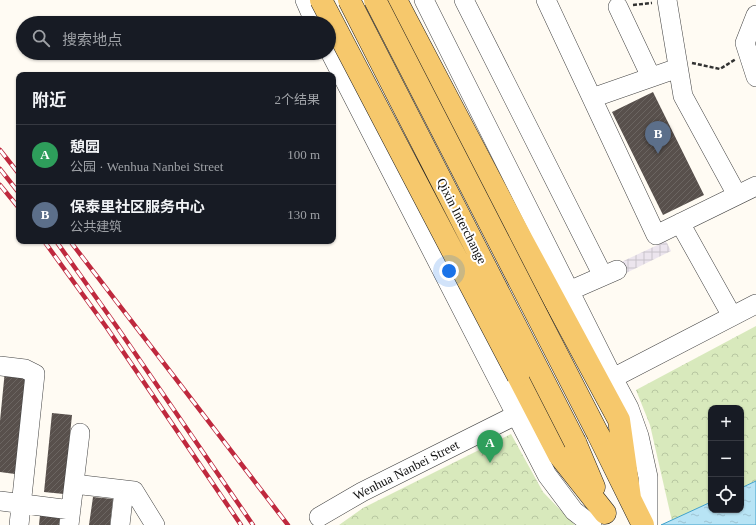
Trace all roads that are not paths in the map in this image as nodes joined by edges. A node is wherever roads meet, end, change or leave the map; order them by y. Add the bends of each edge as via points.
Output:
1 (305, 0) edge
2 (321, 0) edge
3 (349, 0) edge
4 (376, 0) edge
5 (382, 0) edge
6 (396, 0) edge
7 (424, 0) edge
8 (464, 0) edge
9 (546, 0) edge
10 (667, 0) edge
11 (618, 7) road end
12 (756, 15) edge
13 (312, 16) edge
14 (329, 16) edge
15 (336, 21) edge
16 (336, 30) edge
17 (334, 60) edge
18 (678, 68) junction
19 (651, 77) junction
20 (756, 77) edge
21 (592, 98) junction
22 (756, 186) edge
23 (737, 196) junction
24 (680, 223) junction
25 (569, 291) junction
26 (756, 304) edge
27 (732, 316) junction
28 (0, 366) edge
29 (612, 378) junction
30 (516, 415) junction
31 (80, 433) dead end
32 (74, 484) junction
33 (124, 490) junction
34 (630, 498) junction
35 (0, 501) edge
36 (21, 504) junction
37 (70, 517) edge
38 (319, 517) dead end
39 (602, 521) edge
40 (18, 525) edge
41 (120, 525) edge
42 (155, 525) edge
43 (643, 525) edge
44 (648, 525) edge

1 - 13 street
2 - 14 main road, Qixin Interchange, bridge
3 - 39 main road, Qixin Interchange, bridge via 575,442
4 - 34 main road, Qixin Interchange, bridge
5 - 15 street
6 - 34 main road via 619,420
7 - 25 street
8 - 25 street via 610,273
9 - 21 street
10 - 18 street
11 - 19 street
12 - 20 street via 745,43
16 - 39 main road, Qixin Interchange, bridge via 559,455
17 - 30 street
18 - 19 street
18 - 23 street via 683,96
19 - 21 street
21 - 24 street via 656,235
22 - 23 street
23 - 24 street
24 - 27 street
25 - 29 street
26 - 27 street
27 - 29 street
28 - 36 street via 25,369 34,374
29 - 44 street via 629,408 639,436 648,477
30 - 38 street, Wenhua Nanbei Street via 362,492
30 - 39 street via 547,475 574,511
31 - 32 street
32 - 33 street
32 - 37 street
33 - 41 street
33 - 42 street via 134,491
34 - 43 main road, Qixin Interchange
35 - 36 street
36 - 37 street
36 - 40 street

